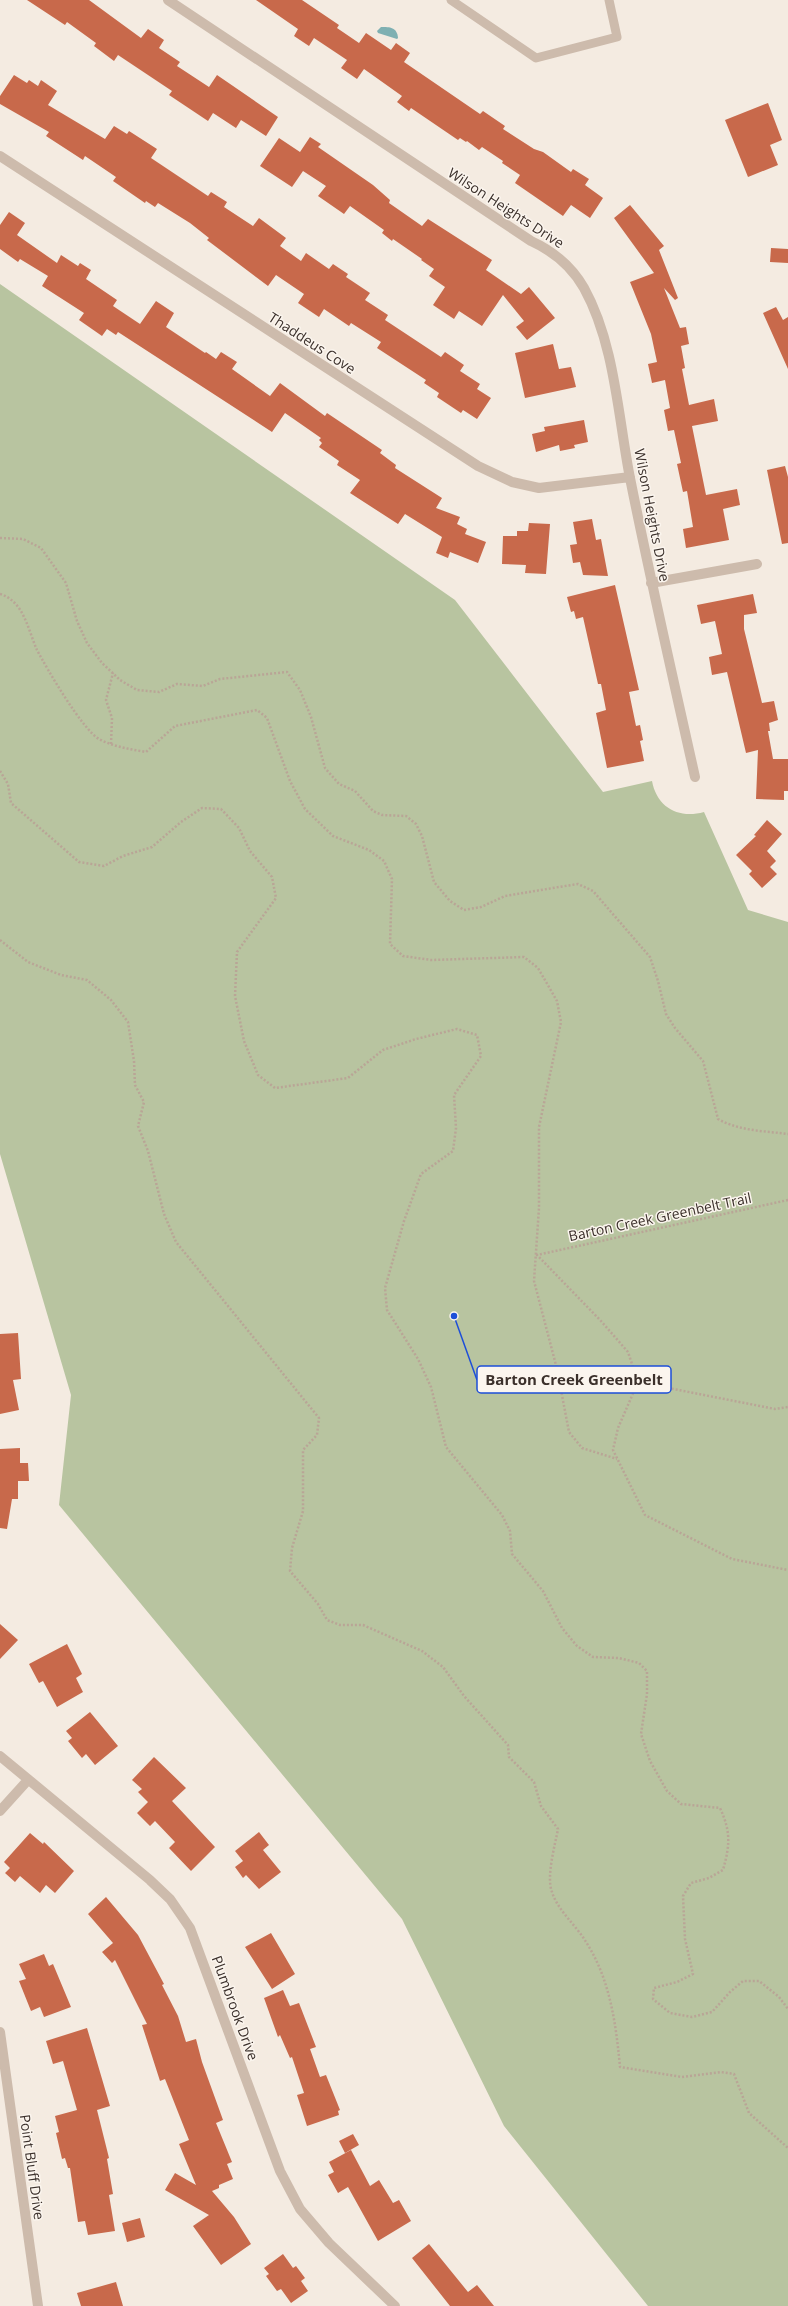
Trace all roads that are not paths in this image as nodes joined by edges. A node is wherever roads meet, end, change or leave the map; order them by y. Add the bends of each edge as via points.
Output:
1 (168, 0) edge
2 (451, 0) edge
3 (609, 0) edge
4 (0, 156) edge
5 (630, 477) junction
6 (757, 564) dead end
7 (651, 583) junction
8 (695, 777) dead end
9 (0, 1756) edge
10 (28, 1780) junction
11 (0, 1812) edge
12 (0, 2032) edge
13 (38, 2306) edge
14 (395, 2306) edge

1 - 5 street, Wilson Heights Drive via 531,241 550,250 569,268 584,288 606,342
2 - 3 lane via 536,58 617,36
4 - 5 street, Thaddeus Cove via 478,466 512,482 539,488
5 - 7 street, Wilson Heights Drive
6 - 7 street
7 - 8 street, Wilson Heights Drive
9 - 10 street, Plumbrook Drive
10 - 11 street
10 - 14 street, Plumbrook Drive via 150,1880 174,1905 190,1928 280,2171 300,2209 329,2243
12 - 13 street, Point Bluff Drive

